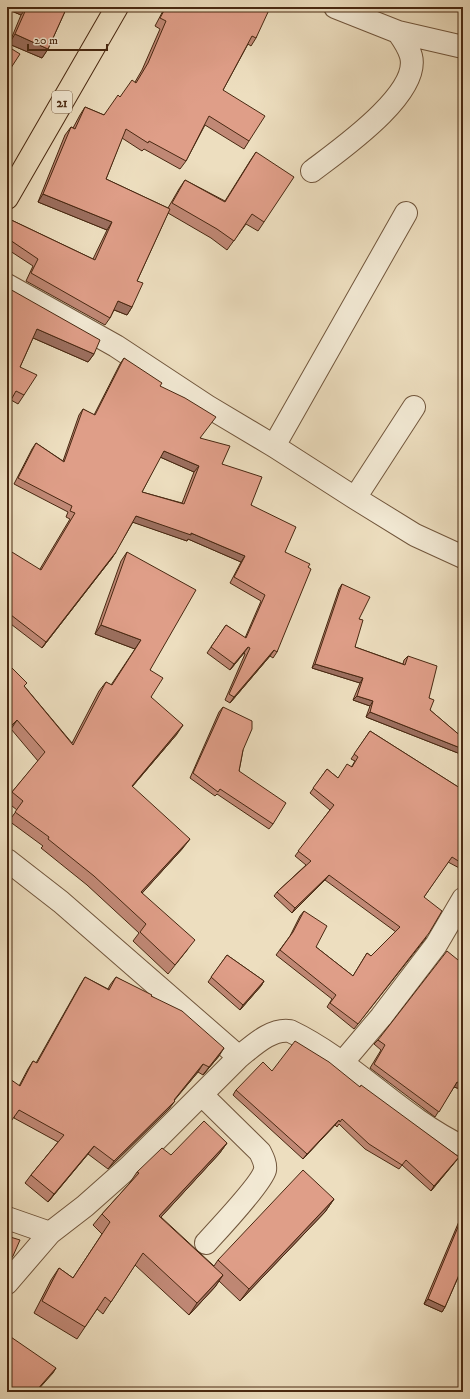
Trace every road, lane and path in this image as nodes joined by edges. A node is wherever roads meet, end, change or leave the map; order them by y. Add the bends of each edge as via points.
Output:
1 (117, 7) edge
2 (335, 7) edge
3 (398, 32) junction
4 (461, 42) edge
5 (312, 172) dead end
6 (7, 198) edge
7 (406, 213) dead end
8 (7, 285) edge
9 (414, 408) dead end
10 (274, 446) junction
11 (355, 498) junction
12 (463, 557) edge
13 (7, 860) edge
14 (463, 899) edge
15 (239, 1057) junction
16 (342, 1063) junction
17 (202, 1095) junction
18 (463, 1147) edge
19 (7, 1218) edge
20 (50, 1233) junction
21 (206, 1243) dead end
22 (7, 1283) edge

1 - 6 highway, 21
2 - 3 street
3 - 4 street
3 - 5 street via 411,57 409,76 401,92 361,134
7 - 10 street
8 - 10 street via 116,346 207,406
9 - 11 street
10 - 11 street
11 - 12 street via 415,535
13 - 15 street via 61,902
14 - 16 street via 436,945
15 - 16 street via 264,1038 283,1030 302,1037
15 - 17 street
16 - 18 street via 440,1136
17 - 20 street via 86,1206
17 - 21 street via 260,1152 265,1168 258,1183
19 - 20 street
20 - 22 street

